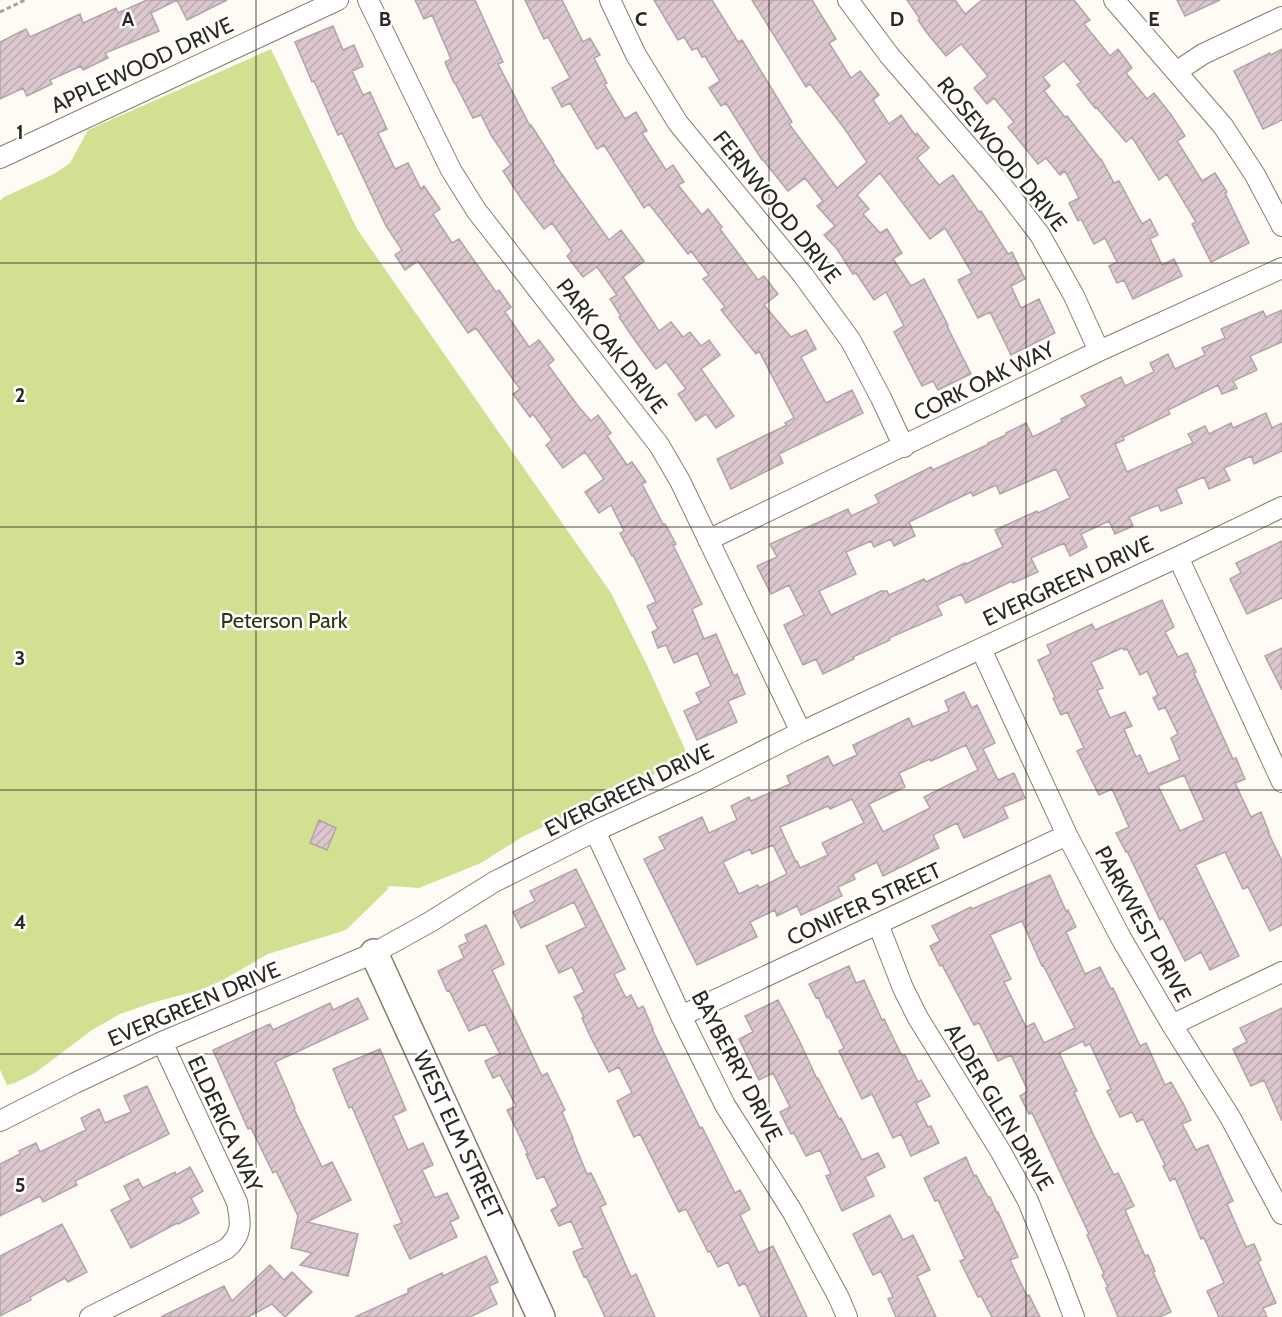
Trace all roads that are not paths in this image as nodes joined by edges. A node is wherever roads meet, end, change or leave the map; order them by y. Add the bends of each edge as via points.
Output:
1 (338, 0) edge
2 (368, 0) edge
3 (610, 0) edge
4 (848, 0) edge
5 (1114, 0) edge
6 (1282, 17) edge
7 (1176, 72) junction
8 (0, 158) edge
9 (1282, 226) edge
10 (1282, 267) edge
11 (1099, 351) junction
12 (903, 447) junction
13 (1282, 507) edge
14 (708, 540) junction
15 (1178, 557) junction
16 (981, 649) junction
17 (801, 732) junction
18 (1274, 744) edge
19 (1282, 782) edge
20 (595, 831) junction
21 (1067, 835) junction
22 (878, 924) junction
23 (374, 953) junction
24 (1282, 972) edge
25 (681, 1016) junction
26 (1172, 1025) junction
27 (162, 1042) junction
28 (0, 1121) edge
29 (1282, 1214) edge
30 (90, 1317) edge
31 (541, 1317) edge
32 (847, 1317) edge
33 (1074, 1317) edge

1 - 8 street, APPLEWOOD DRIVE
2 - 14 street, PARK OAK DRIVE via 451,170 476,210 659,444
3 - 12 street, FERNWOOD DRIVE via 636,56 678,123 803,275 851,341
4 - 11 street, ROSEWOOD DRIVE via 889,56 1040,235
5 - 7 street
6 - 7 street via 1203,54
7 - 9 street via 1223,126
10 - 11 street, CORK OAK WAY
11 - 12 street, CORK OAK WAY
12 - 14 street, CORK OAK WAY
13 - 15 street, EVERGREEN DRIVE
14 - 17 street, PARK OAK DRIVE
15 - 16 street, EVERGREEN DRIVE
15 - 18 street
16 - 17 street, EVERGREEN DRIVE
16 - 21 street, PARKWEST DRIVE
17 - 20 street, EVERGREEN DRIVE
18 - 19 street
20 - 23 street, EVERGREEN DRIVE via 494,882
20 - 25 street, BAYBERRY DRIVE
21 - 22 street, CONIFER STREET
21 - 26 street, PARKWEST DRIVE
22 - 25 street, CONIFER STREET
22 - 33 street, ALDER GLEN DRIVE via 918,1018 1028,1201
23 - 27 street, EVERGREEN DRIVE
23 - 31 street, WEST ELM STREET
24 - 26 street
25 - 32 street, BAYBERRY DRIVE via 725,1105 792,1211
26 - 29 street, PARKWEST DRIVE via 1230,1117
27 - 28 street, EVERGREEN DRIVE
27 - 30 street, ELDERICA WAY via 237,1202 241,1221 237,1236 226,1249

